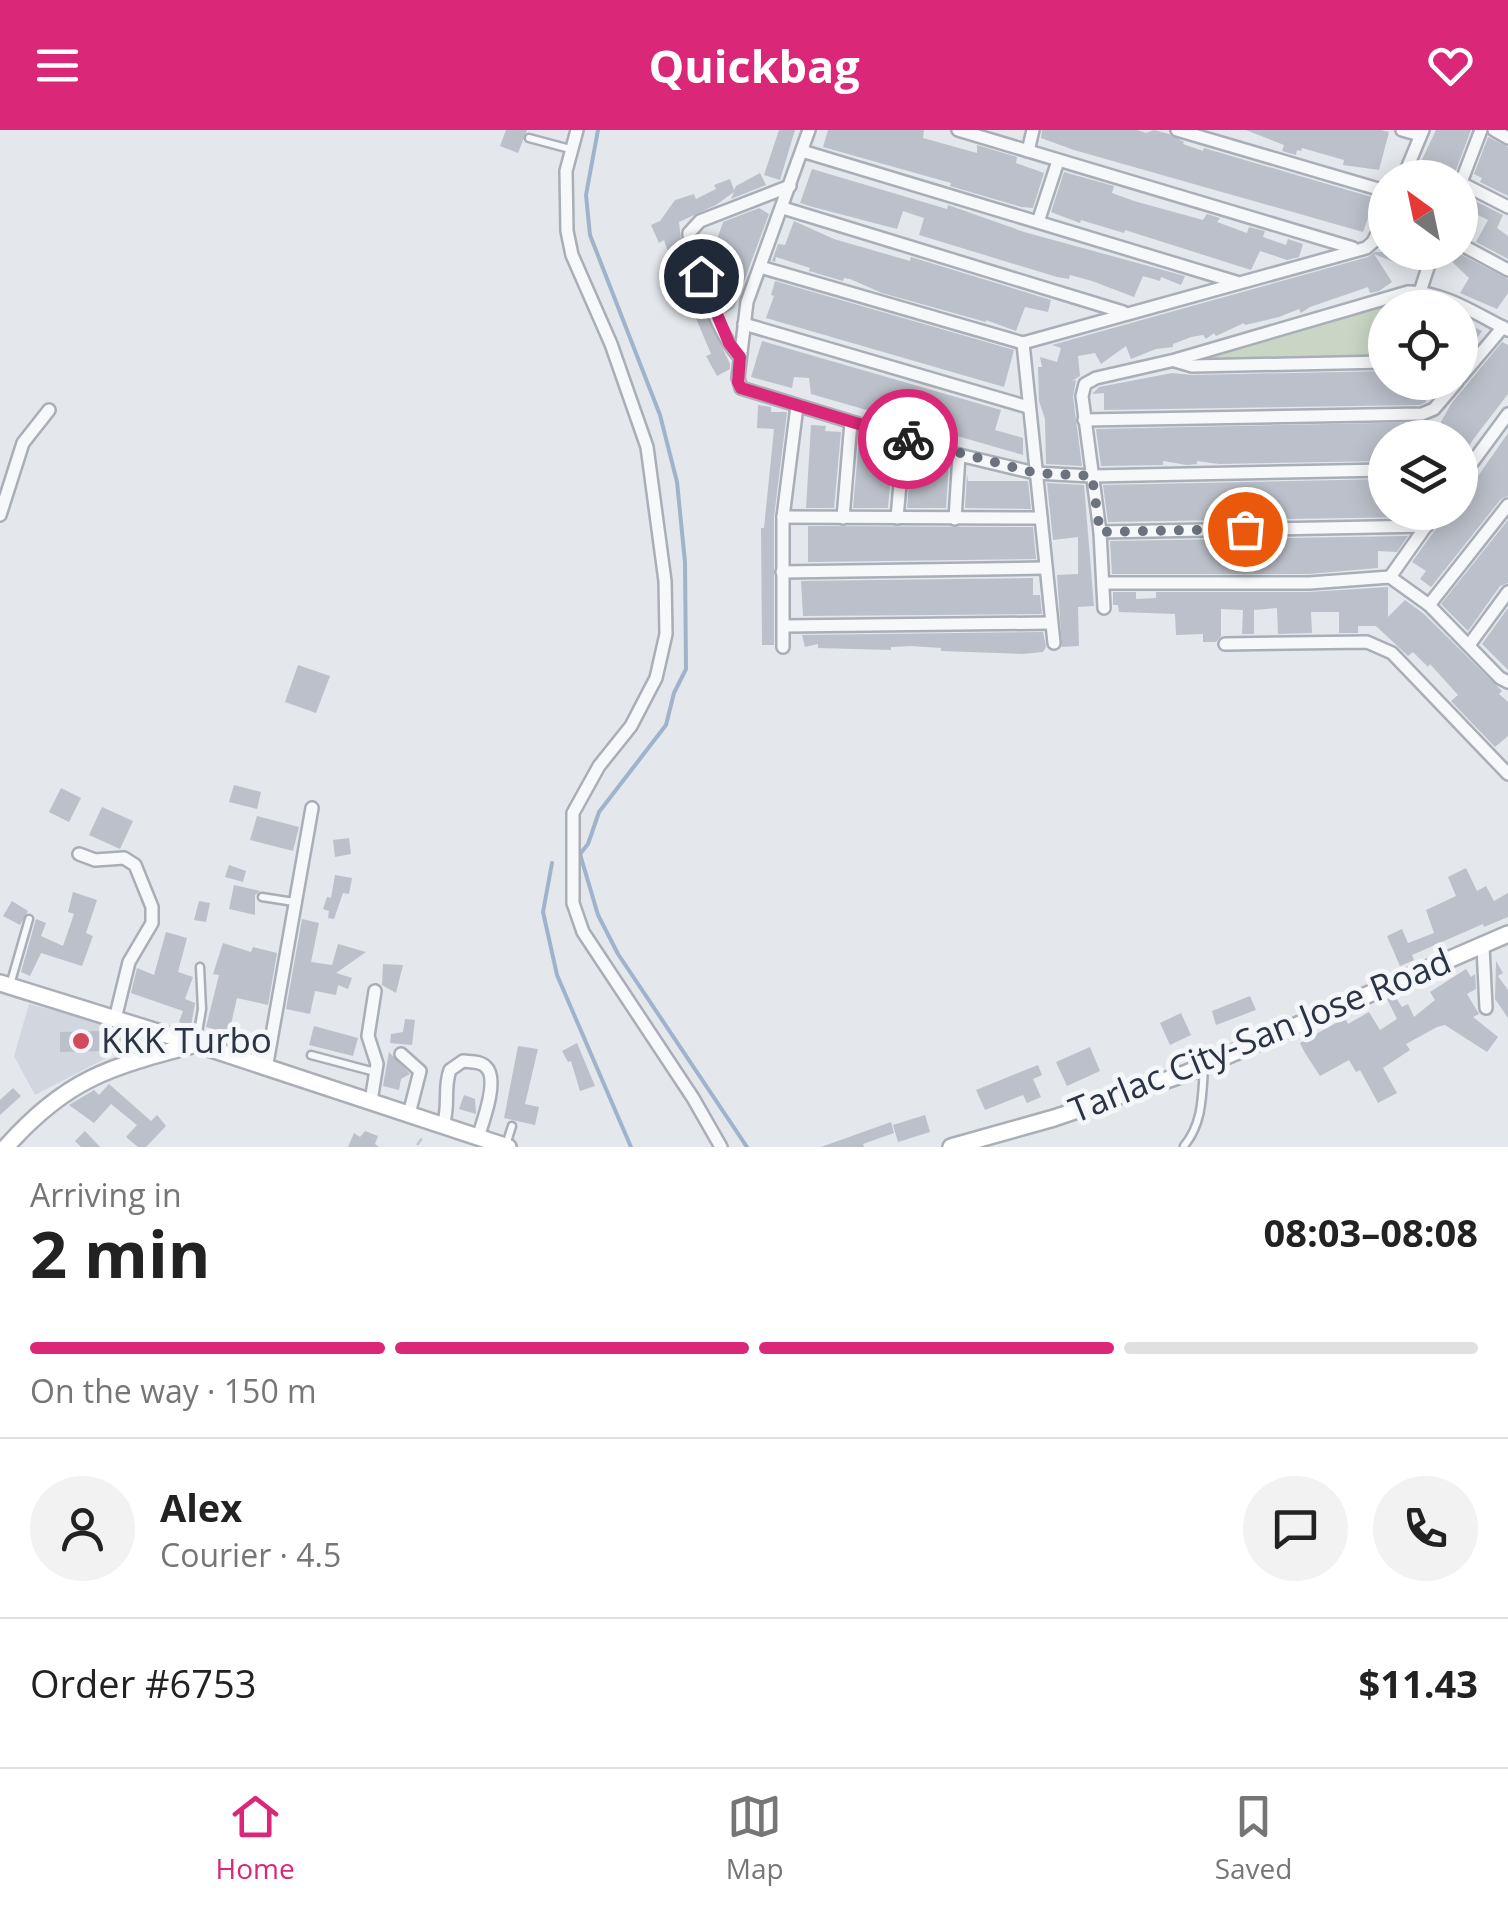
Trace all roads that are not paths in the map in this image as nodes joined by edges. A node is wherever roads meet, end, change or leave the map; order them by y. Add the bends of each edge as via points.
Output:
1 (577, 130) edge
2 (809, 130) edge
3 (958, 130) edge
4 (1033, 130) edge
5 (1176, 130) edge
6 (1402, 130) edge
7 (1481, 130) edge
8 (1494, 130) edge
9 (1422, 133) edge
10 (529, 138) dead end
11 (1508, 138) edge
12 (570, 148) junction
13 (1028, 151) junction
14 (802, 152) junction
15 (1058, 160) junction
16 (1411, 160) edge
17 (1469, 160) edge
18 (790, 186) junction
19 (1368, 186) edge
20 (1478, 193) edge
21 (1508, 207) edge
22 (783, 208) junction
23 (1038, 222) junction
24 (1368, 245) edge
25 (1357, 249) junction
26 (1478, 254) edge
27 (760, 267) junction
28 (1508, 270) edge
29 (1236, 282) junction
30 (1368, 304) edge
31 (1125, 312) junction
32 (1478, 317) edge
33 (744, 324) junction
34 (1505, 329) edge
35 (1023, 343) junction
36 (740, 357) junction
37 (1478, 358) edge
38 (1174, 360) junction
39 (1368, 362) edge
40 (1441, 400) edge
41 (797, 406) junction
42 (1028, 407) junction
43 (50, 410) dead end
44 (1508, 414) edge
45 (1084, 420) junction
46 (851, 422) junction
47 (904, 438) junction
48 (1478, 452) edge
49 (959, 454) junction
50 (1368, 470) edge
51 (1035, 473) junction
52 (1092, 476) junction
53 (1508, 504) edge
54 (0, 515) edge
55 (783, 517) junction
56 (843, 518) junction
57 (897, 518) junction
58 (1041, 518) junction
59 (955, 519) junction
60 (1368, 527) edge
61 (1424, 530) edge
62 (1100, 532) junction
63 (1045, 568) junction
64 (782, 572) junction
65 (1390, 577) junction
66 (1104, 583) junction
67 (1508, 592) edge
68 (1429, 605) junction
69 (1104, 608) dead end
70 (1050, 623) junction
71 (785, 626) junction
72 (1054, 643) dead end
73 (1225, 644) dead end
74 (1469, 645) junction
75 (783, 647) dead end
76 (1508, 682) edge
77 (1508, 774) edge
78 (312, 808) dead end
79 (79, 854) dead end
80 (262, 896) dead end
81 (295, 902) junction
82 (30, 919) dead end
83 (1508, 934) edge
84 (1483, 946) junction
85 (200, 967) dead end
86 (5, 985) edge
87 (376, 991) dead end
88 (1486, 1008) dead end
89 (115, 1019) junction
90 (196, 1044) junction
91 (401, 1054) dead end
92 (310, 1055) dead end
93 (1204, 1066) junction
94 (266, 1069) junction
95 (376, 1072) junction
96 (371, 1101) junction
97 (410, 1114) junction
98 (443, 1125) junction
99 (512, 1126) dead end
100 (478, 1137) junction
101 (1184, 1146) edge
102 (6, 1147) edge
103 (507, 1147) edge
104 (720, 1147) edge
105 (951, 1147) edge

1 - 12 street
2 - 14 street
3 - 13 street
4 - 13 street
5 - 19 street
6 - 9 street
7 - 17 street
8 - 11 street
9 - 16 street
10 - 12 lane
12 - 104 street via 567,231 647,447 666,634 656,678 632,726 573,813 574,915
13 - 15 street
14 - 18 street
14 - 23 street
15 - 23 street
15 - 25 street
18 - 22 street
18 - 36 street via 700,221 689,233 709,298
20 - 21 street
22 - 27 street
22 - 31 street
23 - 29 street
24 - 25 street
25 - 29 street
26 - 28 street
27 - 33 street
27 - 35 street
29 - 31 street
30 - 38 street
31 - 35 street
32 - 34 street
33 - 36 street
33 - 42 street
34 - 37 street
35 - 42 street
36 - 41 street via 741,388
38 - 39 street via 1192,366
38 - 45 street via 1088,382
40 - 45 street via 1422,414
41 - 46 street
41 - 55 street
42 - 51 street
43 - 54 street via 23,442
44 - 48 street
45 - 52 street
46 - 47 street
46 - 56 street
47 - 49 street
47 - 57 street
49 - 51 street
49 - 59 street
50 - 52 street
51 - 52 street
51 - 58 street
52 - 62 street
53 - 68 street
55 - 56 street
55 - 64 street
56 - 57 street
57 - 59 street
58 - 59 street
58 - 63 street
60 - 62 street
61 - 65 street
62 - 66 street
63 - 64 street
63 - 70 street
64 - 71 street
65 - 66 street
65 - 68 street
66 - 69 street
67 - 74 street
68 - 74 street
70 - 71 street
70 - 72 street
71 - 75 street
73 - 77 street via 1380,646
74 - 76 street
78 - 81 street
79 - 89 street via 135,865 152,907 152,923 129,962
80 - 81 lane
81 - 94 street
82 - 86 lane
83 - 84 main road, Tarlac City-San Jose Road
84 - 88 street
84 - 93 main road, Tarlac City-San Jose Road
85 - 90 lane
86 - 89 main road
87 - 95 street via 368,1036
89 - 90 main road
90 - 94 main road
90 - 102 main road via 76,1084 44,1106
91 - 97 street via 420,1072
92 - 95 lane
93 - 101 lane via 1200,1117
93 - 105 main road, Tarlac City-San Jose Road
94 - 96 main road
95 - 96 street
96 - 97 main road
97 - 98 main road
98 - 100 main road
98 - 100 street via 450,1070 481,1063 491,1076
99 - 103 lane
100 - 103 main road

